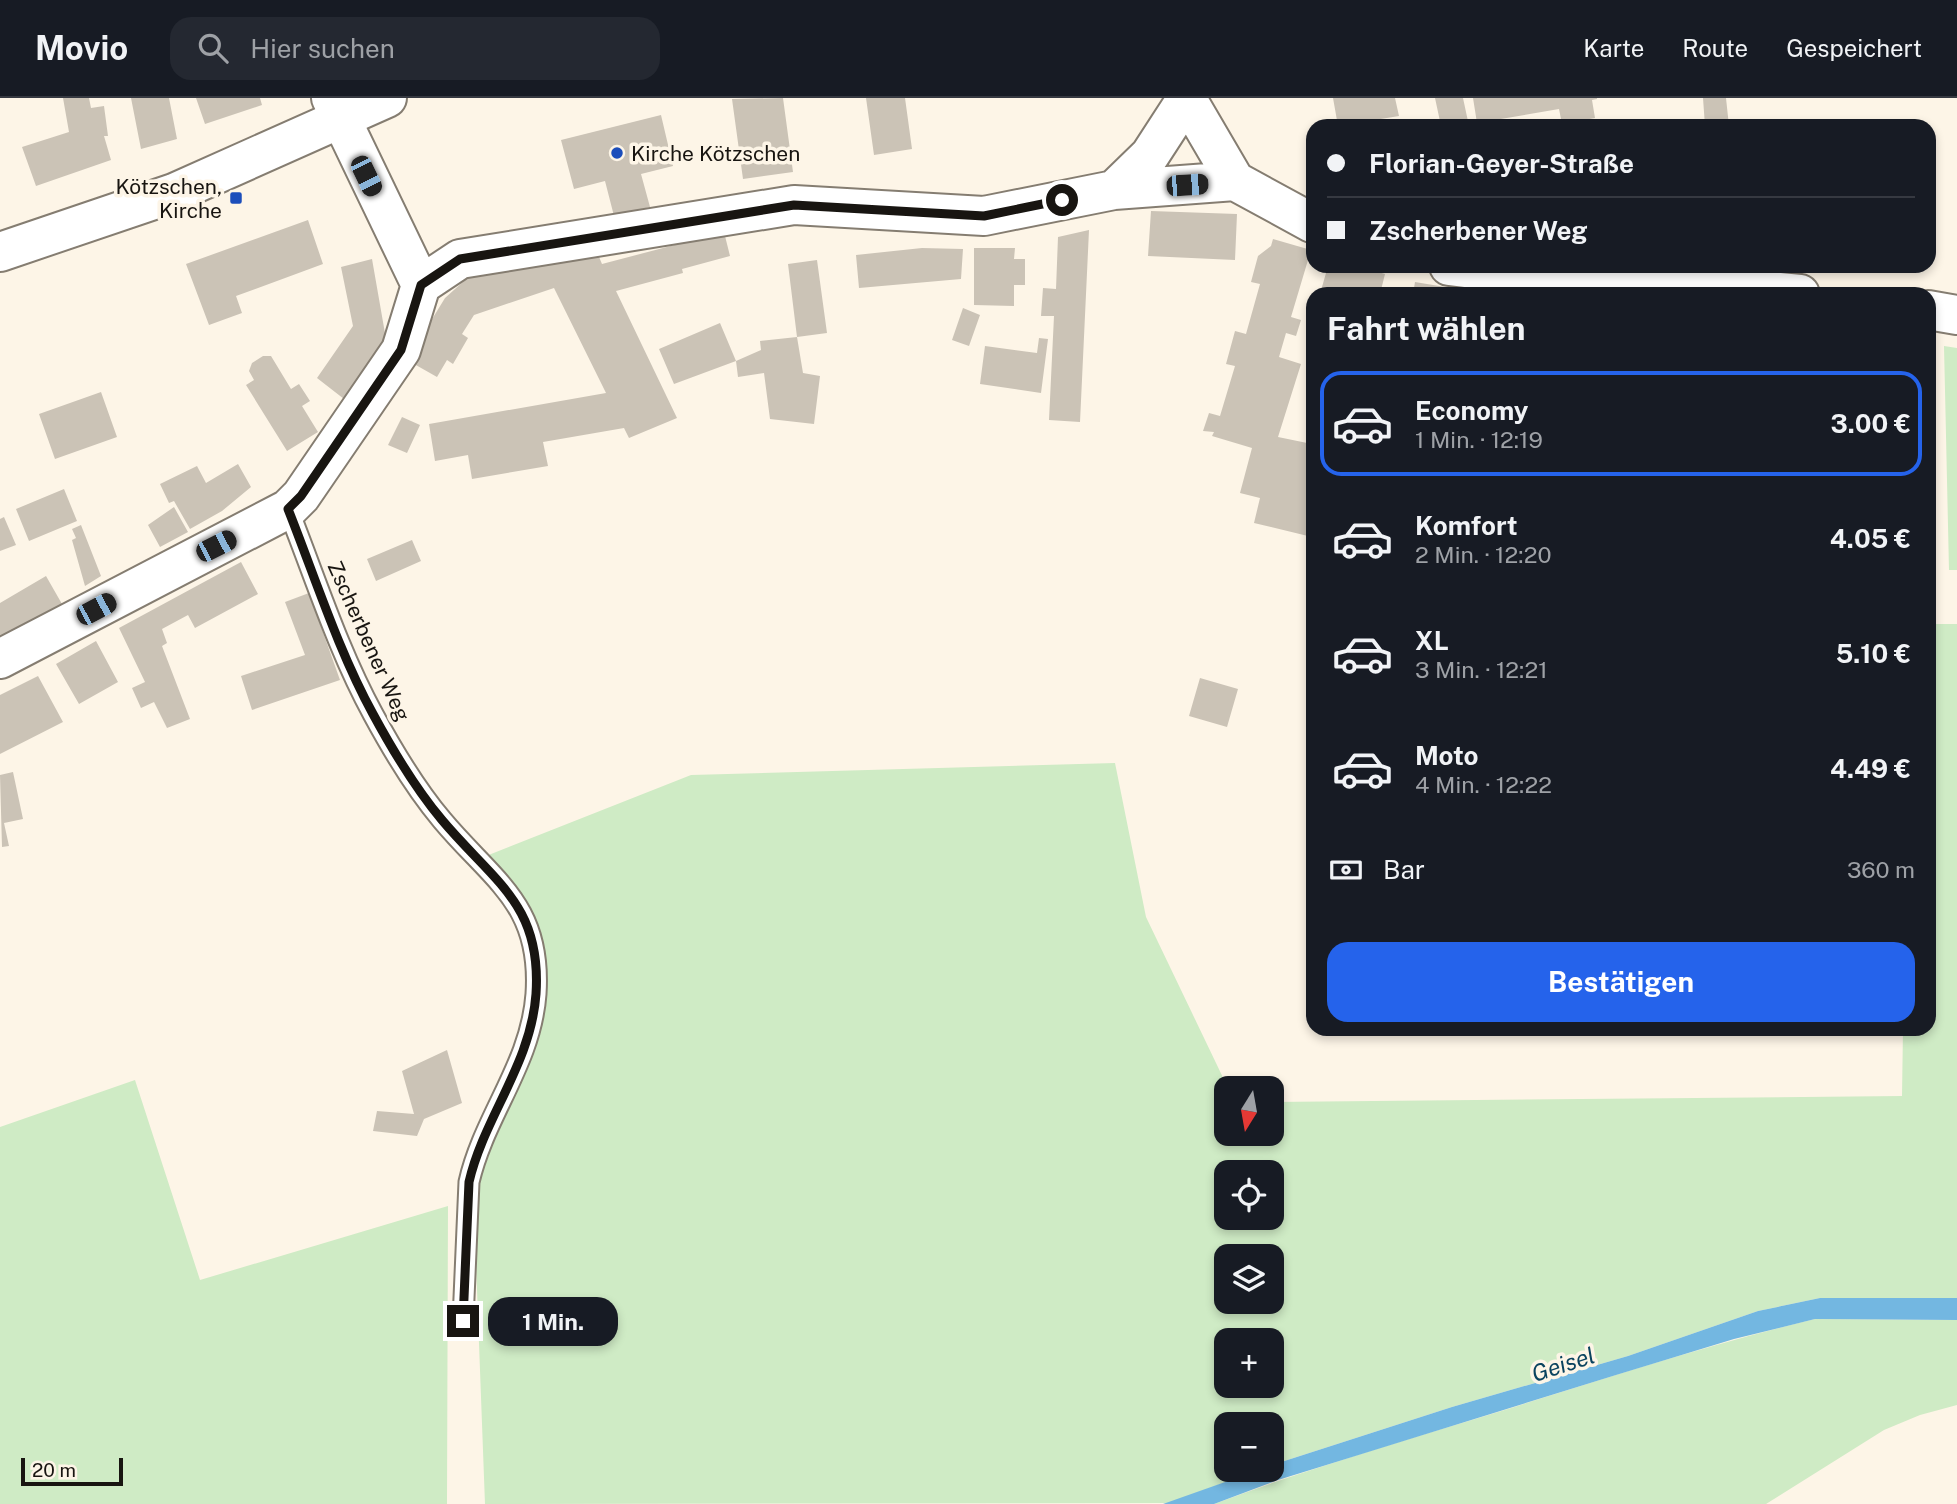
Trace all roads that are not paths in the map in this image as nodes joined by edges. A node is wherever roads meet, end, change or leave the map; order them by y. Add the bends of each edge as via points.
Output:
1 (387, 98) edge
2 (1187, 98) edge
3 (335, 108) edge
4 (1235, 181) junction
5 (1114, 190) junction
6 (1306, 220) edge
7 (0, 252) edge
8 (1504, 273) edge
9 (421, 285) junction
10 (1729, 287) edge
11 (1936, 311) edge
12 (1957, 315) edge
13 (288, 509) junction
14 (0, 659) edge
15 (463, 1321) dead end

1 - 3 street
2 - 4 street
2 - 5 street via 1150,155
3 - 7 street via 174,193
3 - 9 street
4 - 5 street
4 - 6 street
5 - 9 street via 984,216 794,205 460,259
8 - 10 street
9 - 13 street via 401,350
11 - 12 street
13 - 14 street
13 - 15 lane, Zscherbener Weg via 372,711 426,800 520,907 532,941 536,994 529,1034 469,1182

